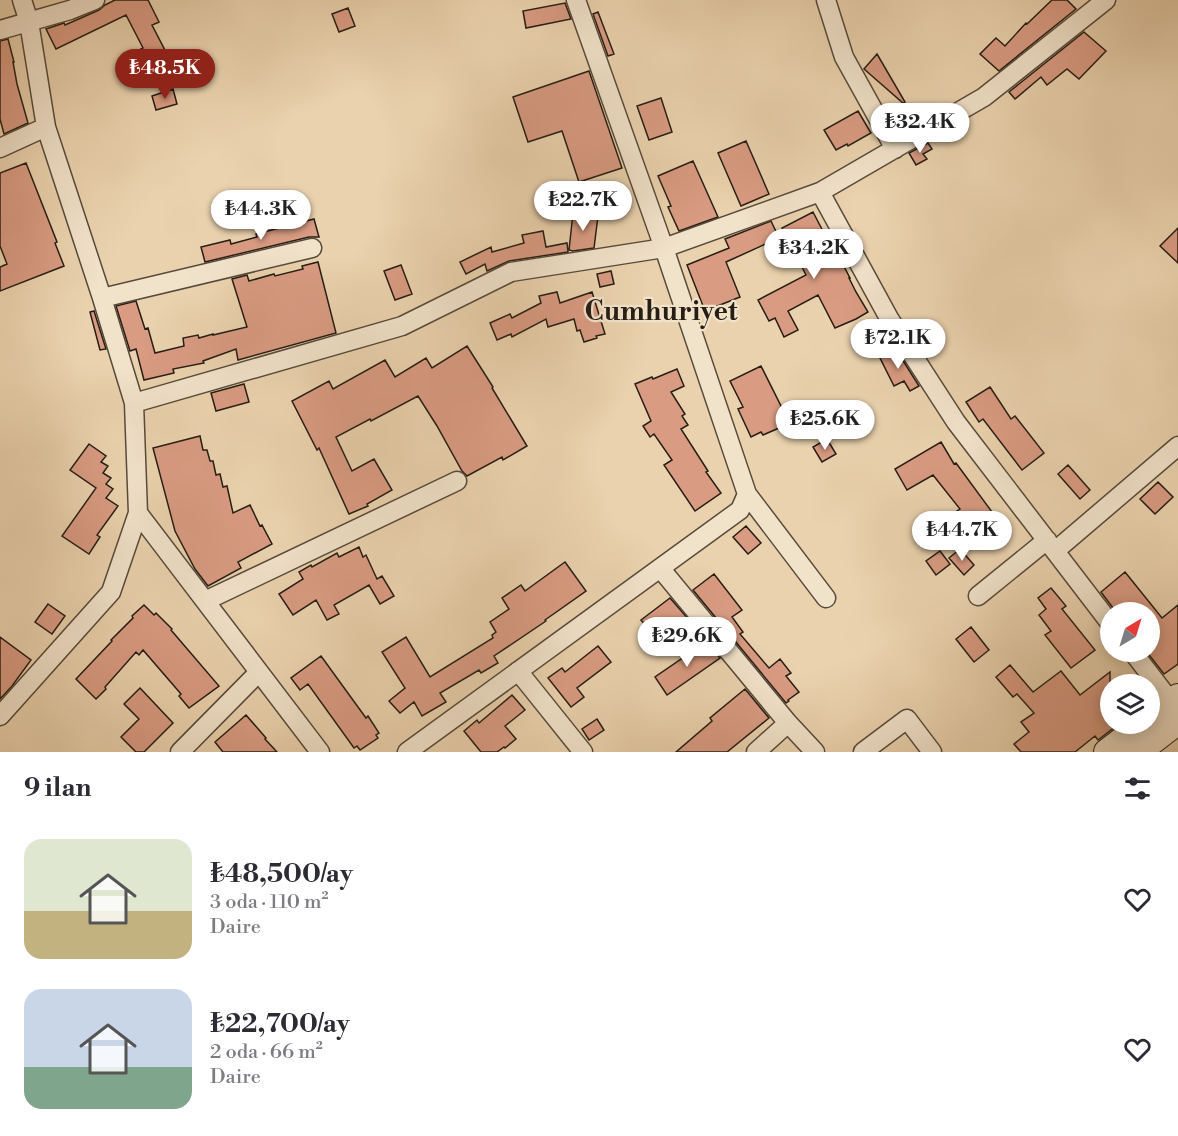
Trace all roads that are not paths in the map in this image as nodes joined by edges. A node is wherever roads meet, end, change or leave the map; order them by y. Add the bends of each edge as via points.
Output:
1 (22, 0) edge
2 (95, 0) edge
3 (576, 0) edge
4 (826, 0) edge
5 (1106, 0) edge
6 (29, 22) junction
7 (0, 30) edge
8 (45, 127) junction
9 (0, 148) edge
10 (895, 149) junction
11 (820, 192) junction
12 (312, 248) dead end
13 (664, 248) junction
14 (102, 298) junction
15 (134, 403) junction
16 (1178, 446) edge
17 (457, 481) dead end
18 (747, 494) junction
19 (138, 513) junction
20 (1051, 545) junction
21 (660, 568) junction
22 (978, 596) dead end
23 (826, 598) dead end
24 (205, 601) junction
25 (1100, 610) edge
26 (1140, 662) edge
27 (518, 671) junction
28 (259, 672) junction
29 (1176, 708) edge
30 (1160, 715) edge
31 (0, 716) edge
32 (788, 723) junction
33 (1131, 734) edge
34 (180, 752) edge
35 (320, 752) edge
36 (406, 752) edge
37 (583, 752) edge
38 (756, 752) edge
39 (815, 752) edge
40 (863, 752) edge
41 (932, 752) edge
42 (1107, 752) edge
43 (1138, 752) edge

1 - 6 street
2 - 6 street
3 - 13 street
4 - 10 street via 844,57
5 - 10 street via 984,97
6 - 7 street
6 - 8 street
8 - 9 street
8 - 14 street
10 - 11 street
11 - 13 street
11 - 20 street via 890,320 956,422
12 - 14 street
13 - 15 street via 511,272 402,326
13 - 18 street
14 - 15 street
15 - 19 street
16 - 20 street
17 - 24 street
18 - 21 street via 740,510
18 - 23 street
19 - 24 street
19 - 31 street via 111,592
20 - 22 street
20 - 25 street
21 - 27 street
21 - 32 street
24 - 28 street
26 - 29 street
27 - 36 street
27 - 37 street
28 - 34 street
28 - 35 street
29 - 30 street
29 - 43 street
32 - 38 street
32 - 39 street
33 - 42 street
40 - 41 street via 907,719

